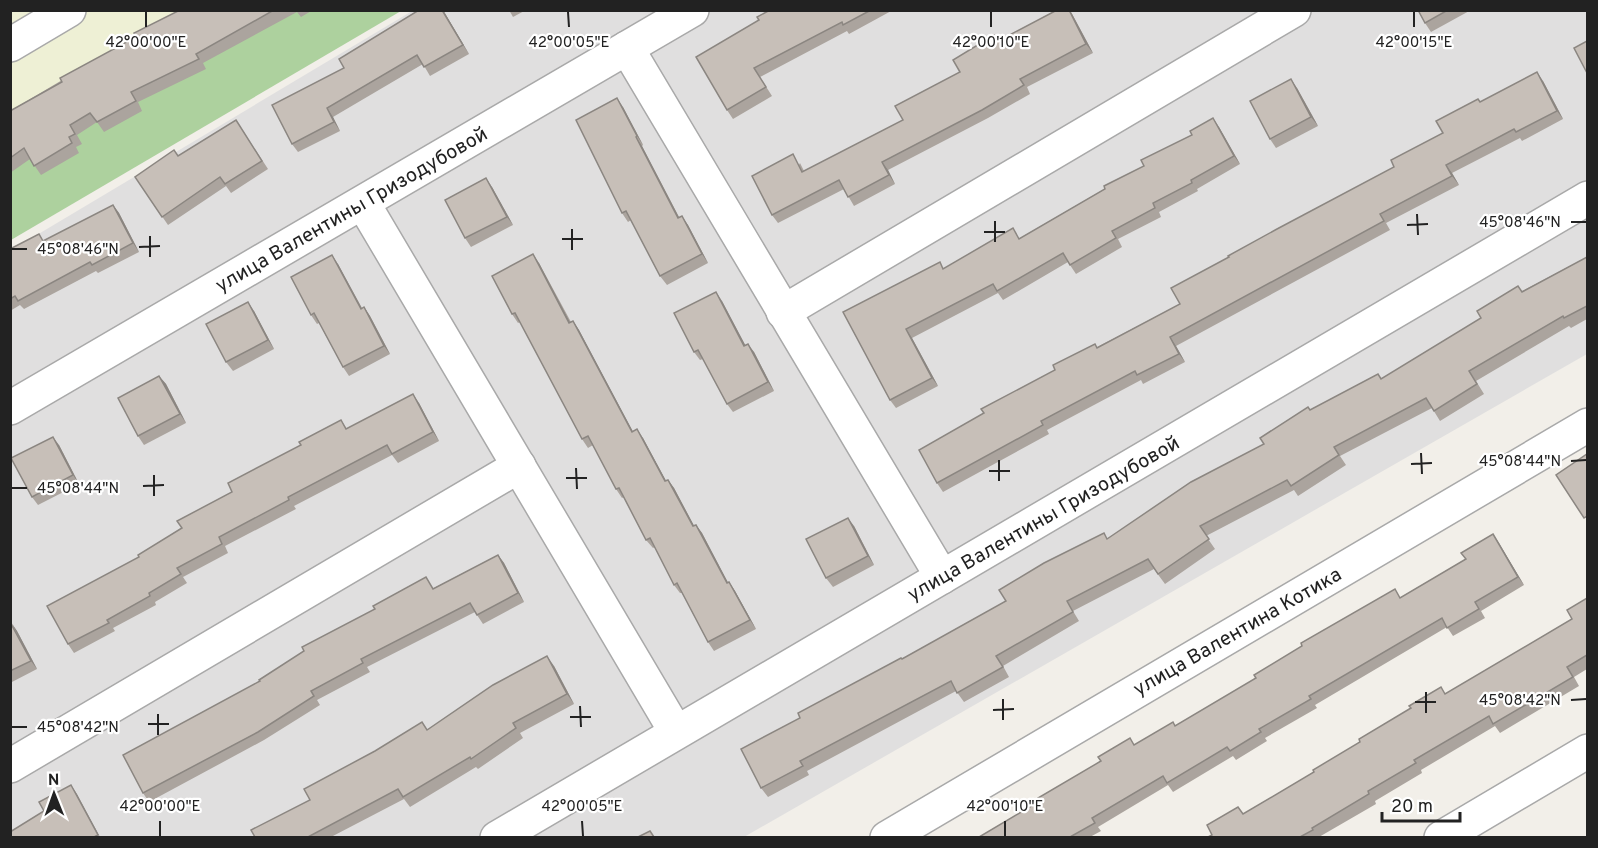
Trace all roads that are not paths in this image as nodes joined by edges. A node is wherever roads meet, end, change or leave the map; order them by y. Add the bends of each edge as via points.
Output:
1 (69, 10) edge
2 (692, 10) edge
3 (1294, 10) edge
4 (10, 45) edge
5 (627, 48) junction
6 (1587, 198) edge
7 (363, 202) junction
8 (783, 312) junction
9 (10, 408) edge
10 (1587, 425) edge
11 (519, 466) junction
12 (942, 577) junction
13 (676, 732) junction
14 (1587, 751) edge
15 (10, 766) edge
16 (497, 837) edge
17 (887, 837) edge
18 (1441, 837) edge

1 - 4 street
2 - 5 street, улица Валентины Гризодубовой
3 - 8 street
5 - 7 street, улица Валентины Гризодубовой
5 - 8 street
6 - 12 street, улица Валентины Гризодубовой
7 - 9 street, улица Валентины Гризодубовой
7 - 11 street
8 - 12 street
10 - 17 street, улица Валентина Котика
11 - 13 street
11 - 15 street
12 - 13 street, улица Валентины Гризодубовой
13 - 16 street, улица Валентины Гризодубовой
14 - 18 street

